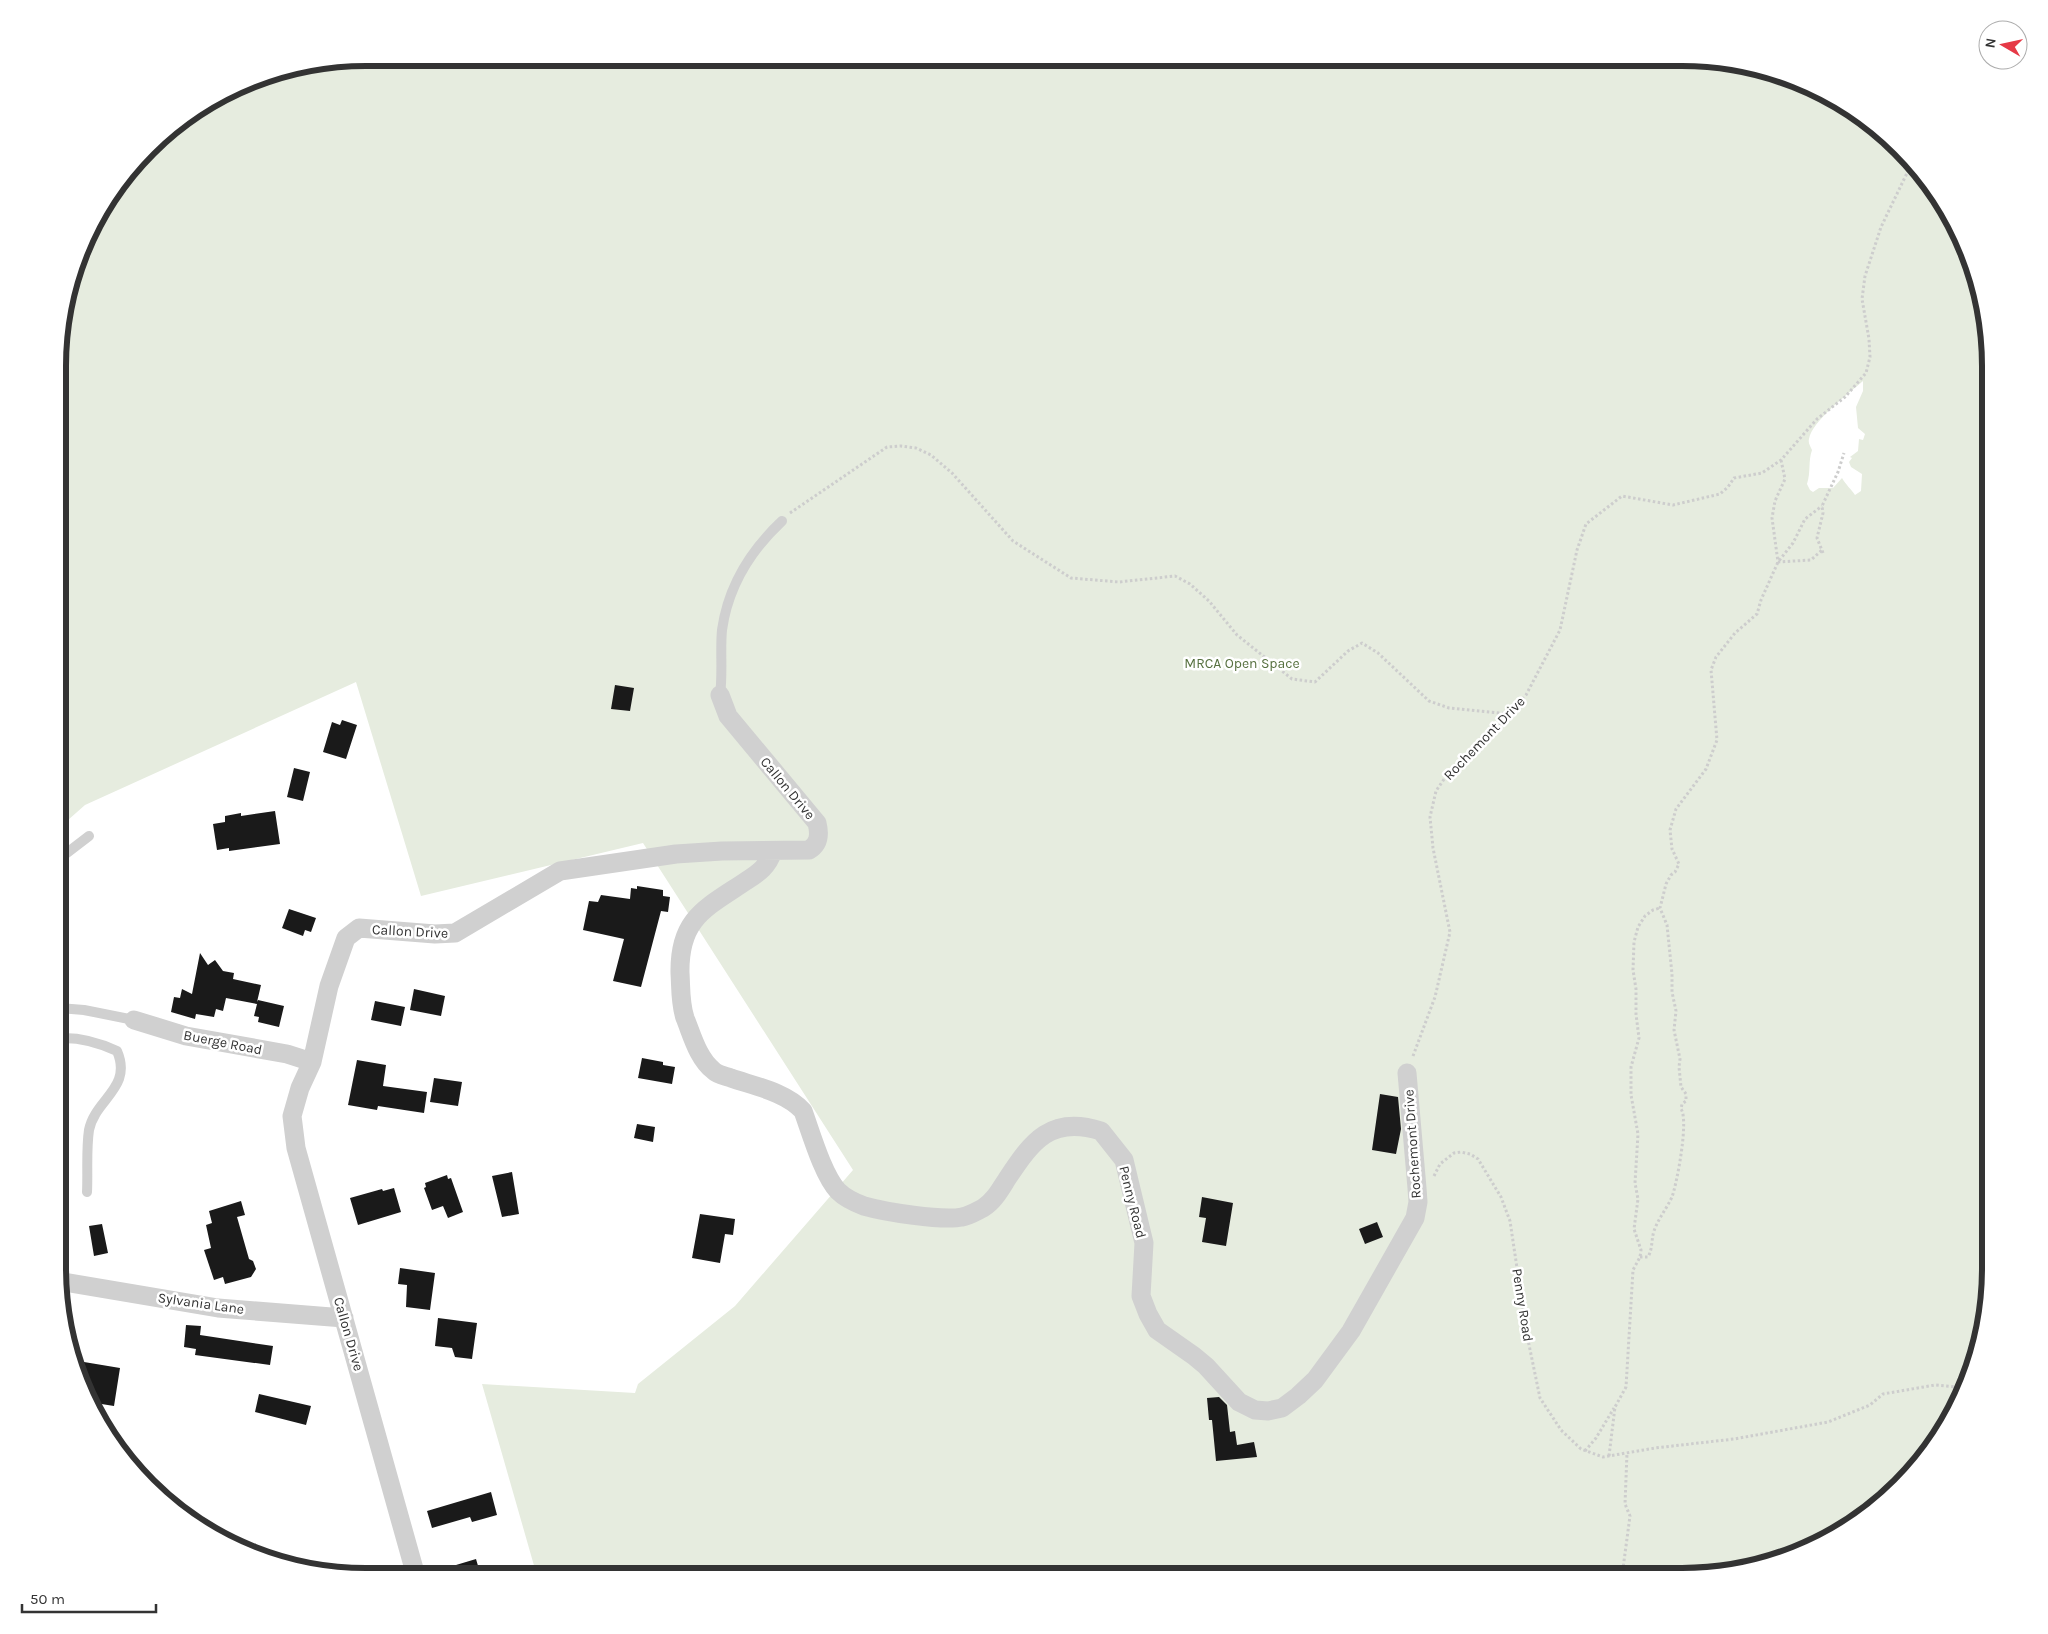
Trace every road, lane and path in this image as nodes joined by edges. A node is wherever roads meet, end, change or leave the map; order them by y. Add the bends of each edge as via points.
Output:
1 (1908, 170) edge
2 (1844, 452) dead end
3 (1781, 460) junction
4 (1822, 506) junction
5 (782, 521) joint
6 (1778, 562) junction
7 (720, 695) joint
8 (1509, 714) junction
9 (89, 836) dead end
10 (773, 851) junction
11 (66, 854) edge
12 (1660, 908) junction
13 (66, 1009) edge
14 (134, 1020) joint
15 (66, 1038) edge
16 (312, 1062) junction
17 (1407, 1073) joint
18 (1433, 1180) dead end
19 (88, 1192) dead end
20 (1415, 1218) joint
21 (1640, 1257) junction
22 (67, 1282) edge
23 (344, 1318) junction
24 (1957, 1387) edge
25 (1615, 1407) junction
26 (1585, 1450) junction
27 (1627, 1453) junction
28 (1609, 1456) junction
29 (414, 1568) edge
30 (1623, 1568) edge

1 - 3 path, Rochemont Drive via 1881,227 1865,276 1862,299 1870,357 1866,373 1845,397 1817,419
2 - 4 path
3 - 6 path via 1785,479 1775,501 1772,518
3 - 8 path, Rochemont Drive via 1762,473 1734,478 1720,494 1673,505 1622,496 1586,524 1577,550 1560,630 1526,694
4 - 6 path via 1805,520
4 - 6 path via 1817,538 1822,552 1811,560
5 - 7 lane via 754,551 728,599 722,632
5 - 8 path via 887,447 916,448 931,455 952,473 1013,541 1071,578 1119,582 1175,576 1190,584 1237,634 1292,679 1315,682 1348,651 1362,643 1378,653 1429,701 1449,708
6 - 12 path via 1757,614 1735,633 1716,657 1711,670 1718,740 1706,769 1676,810 1670,830 1672,850 1678,864 1666,884
7 - 10 street, Callon Drive via 728,716 817,824 820,834 816,846 809,850
8 - 17 path, Rochemont Drive via 1451,769 1436,791 1430,817 1433,848 1450,932 1435,997
9 - 11 lane
10 - 16 street, Callon Drive via 676,854 560,871 455,933 359,928 346,938 329,986
10 - 20 street, Penny Road via 769,863 760,872 709,904 683,939 681,1007 700,1054 714,1072 782,1097 803,1111 828,1175 838,1191 848,1199 864,1206 916,1215 964,1217 994,1199 1030,1146 1047,1133 1074,1126 1101,1131 1124,1160 1144,1243 1141,1296 1157,1330 1206,1366 1239,1402 1255,1410 1268,1411 1282,1408 1315,1380 1351,1331
12 - 21 path via 1645,916 1634,942 1639,1038 1631,1067 1631,1095 1638,1134 1635,1183 1638,1199 1634,1229
12 - 21 path via 1666,925 1676,1011 1674,1030 1686,1101 1680,1109 1683,1113 1682,1144 1672,1196 1654,1229 1652,1250 1648,1257
13 - 14 lane
14 - 16 street, Buerge Road via 186,1036 287,1054
15 - 19 lane via 98,1042 117,1051 122,1063 118,1083 94,1114 89,1131
16 - 23 street, Callon Drive via 292,1116 296,1148
17 - 20 street, Rochemont Drive via 1417,1188
18 - 26 path, Penny Road via 1446,1158 1454,1153 1470,1154 1478,1159 1501,1197 1510,1221 1540,1398 1561,1430
21 - 25 path via 1634,1270 1626,1387
22 - 23 street, Sylvania Lane via 218,1308
23 - 29 street, Callon Drive
24 - 27 path via 1935,1385 1884,1394 1870,1405 1828,1422
25 - 26 path
25 - 28 path
26 - 28 path, Penny Road
27 - 28 path
27 - 30 path via 1625,1504 1630,1516

